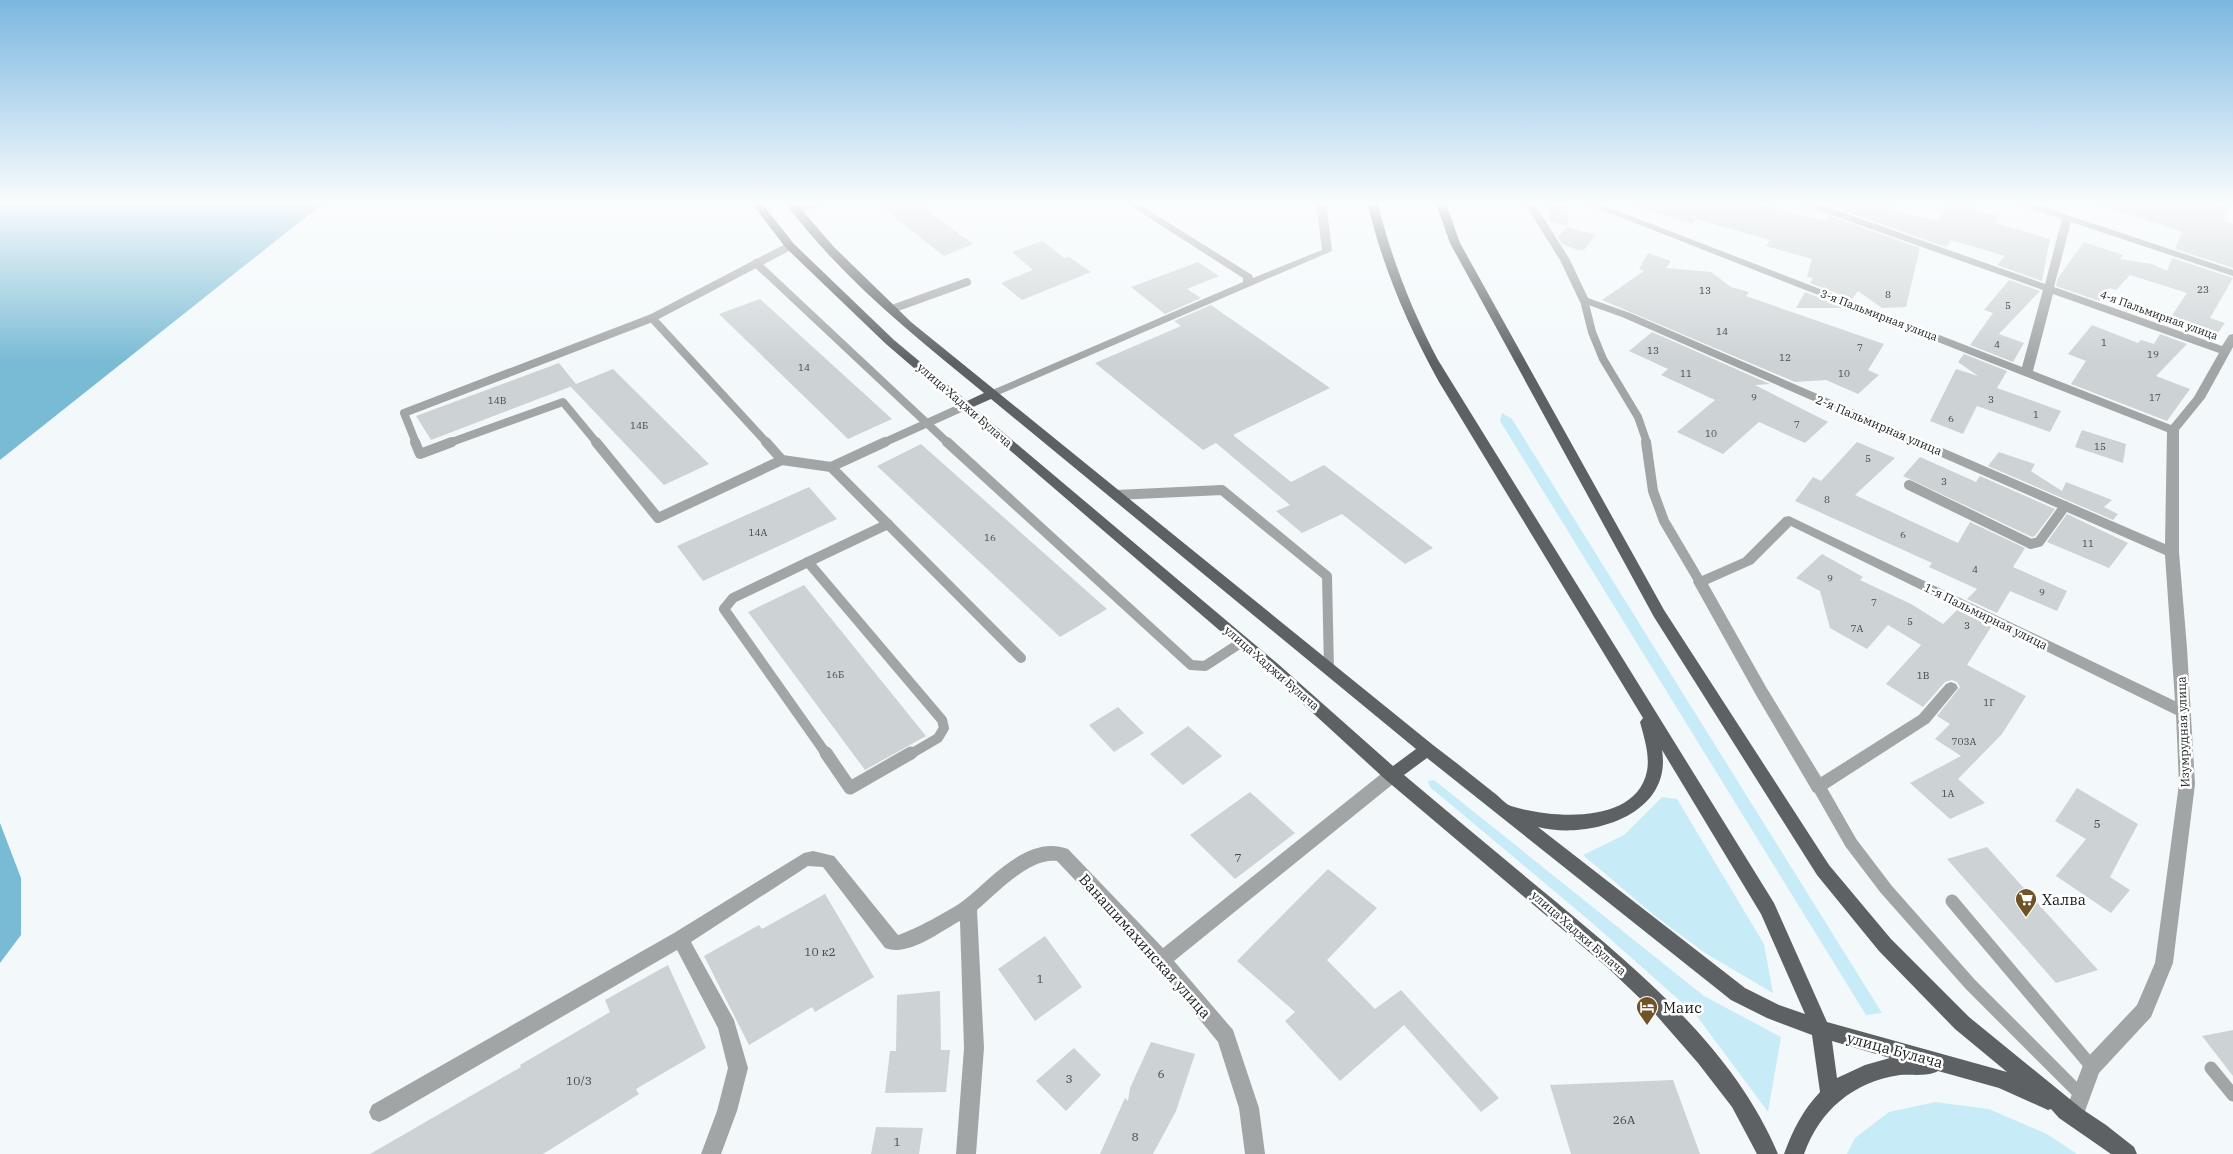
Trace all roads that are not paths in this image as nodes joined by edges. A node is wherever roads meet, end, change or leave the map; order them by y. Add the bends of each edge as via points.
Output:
1 (772, 255) edge
2 (799, 255) edge
3 (835, 255) edge
4 (1210, 255) edge
5 (1317, 255) edge
6 (1385, 255) edge
7 (1462, 255) edge
8 (1562, 255) edge
9 (1724, 255) edge
10 (1954, 255) edge
11 (2056, 255) edge
12 (2178, 255) edge
13 (756, 263) junction
14 (2233, 273) edge
15 (1248, 280) junction
16 (967, 282) dead end
17 (2047, 288) junction
18 (1584, 300) junction
19 (892, 309) junction
20 (652, 318) junction
21 (2233, 337) edge
22 (2225, 352) junction
23 (2027, 372) junction
24 (994, 393) junction
25 (965, 406) junction
26 (927, 424) junction
27 (2173, 430) junction
28 (782, 460) junction
29 (831, 468) junction
30 (1909, 485) dead end
31 (1116, 495) junction
32 (2065, 506) junction
33 (888, 524) junction
34 (2172, 552) junction
35 (808, 562) junction
36 (1700, 582) junction
37 (1242, 642) junction
38 (1021, 658) dead end
39 (1329, 670) junction
40 (1951, 688) dead end
41 (2184, 712) junction
42 (1646, 714) junction
43 (1427, 749) junction
44 (1392, 775) junction
45 (1819, 787) junction
46 (1507, 810) junction
47 (1952, 901) dead end
48 (968, 907) junction
49 (680, 939) junction
50 (1162, 960) junction
51 (1821, 1030) junction
52 (2092, 1067) junction
53 (2211, 1068) dead end
54 (1970, 1071) junction
55 (1830, 1094) junction
56 (2082, 1095) junction
57 (2233, 1095) edge
58 (379, 1112) dead end
59 (2074, 1115) junction
60 (711, 1154) edge
61 (966, 1154) edge
62 (1255, 1154) edge
63 (1768, 1154) edge
64 (1794, 1154) edge
65 (2127, 1154) edge

1 - 13 lane
2 - 25 main road, улица Хаджи Булача via 890,342
3 - 19 main road, улица Хаджи Булача
4 - 15 street
5 - 15 street
6 - 42 main road via 1417,333 1444,382
7 - 59 main road via 1659,613 1823,870 1885,945 1962,1023
8 - 18 street
9 - 23 street, 3-я Пальмирная улица
10 - 17 street, 4-я Пальмирная улица
11 - 17 street
12 - 14 street
13 - 20 lane
13 - 26 lane
15 - 24 street
16 - 19 lane
17 - 22 street, 4-я Пальмирная улица
17 - 23 street
18 - 32 street, 2-я Пальмирная улица via 1635,319
18 - 36 lane via 1603,359 1638,416 1649,450 1653,491 1664,521
19 - 24 main road, улица Хаджи Булача
20 - 28 lane
20 - 28 lane via 404,413 420,454 563,402 658,518
21 - 22 street
22 - 27 street via 2199,398
23 - 27 street, 3-я Пальмирная улица
24 - 25 main road
24 - 31 main road, улица Хаджи Булача
25 - 26 lane
25 - 37 main road, улица Хаджи Булача
26 - 29 lane
26 - 37 lane via 1191,665 1205,666
27 - 34 street, Изумрудная улица
28 - 29 lane
29 - 33 lane
30 - 32 lane via 2030,544 2038,542
31 - 39 main road, улица Хаджи Булача
31 - 39 lane via 1222,490 1328,576
32 - 34 street, 2-я Пальмирная улица
33 - 35 lane
33 - 38 lane
34 - 41 street, Изумрудная улица
35 - 35 lane via 942,720 944,728 938,738 850,788 724,609 733,598
36 - 41 street, 1-я Пальмирная улица via 1748,561 1789,520
36 - 45 street
37 - 44 main road, улица Хаджи Булача
39 - 43 main road, улица Хаджи Булача
40 - 45 street via 1917,725
41 - 52 street, Изумрудная улица via 2187,784 2164,963 2144,1011
42 - 46 main road via 1655,770 1650,787 1634,804 1595,822 1548,822
42 - 51 main road via 1768,909
43 - 44 main road
43 - 46 main road, улица Хаджи Булача
44 - 50 street
44 - 63 main road, улица Хаджи Булача via 1657,1002 1739,1100
45 - 56 lane via 1851,843 1886,889 1970,984
46 - 51 main road, улица Хаджи Булача via 1738,994
47 - 52 lane
48 - 49 street via 908,940 891,942 828,861 813,858 797,864
48 - 50 street, Ванашимахинская улица via 994,884 1039,854 1062,854
48 - 61 street via 974,1048
49 - 58 street
49 - 60 street via 727,1026 738,1068
50 - 62 street, Ванашимахинская улица via 1226,1037 1249,1108
51 - 54 main road, улица Булача
51 - 55 main road
52 - 56 street, Изумрудная улица
53 - 57 lane
54 - 55 main road via 1920,1064 1896,1066 1848,1081
54 - 59 main road via 2025,1090
55 - 64 main road via 1806,1124
56 - 59 street, Изумрудная улица
59 - 65 main road

